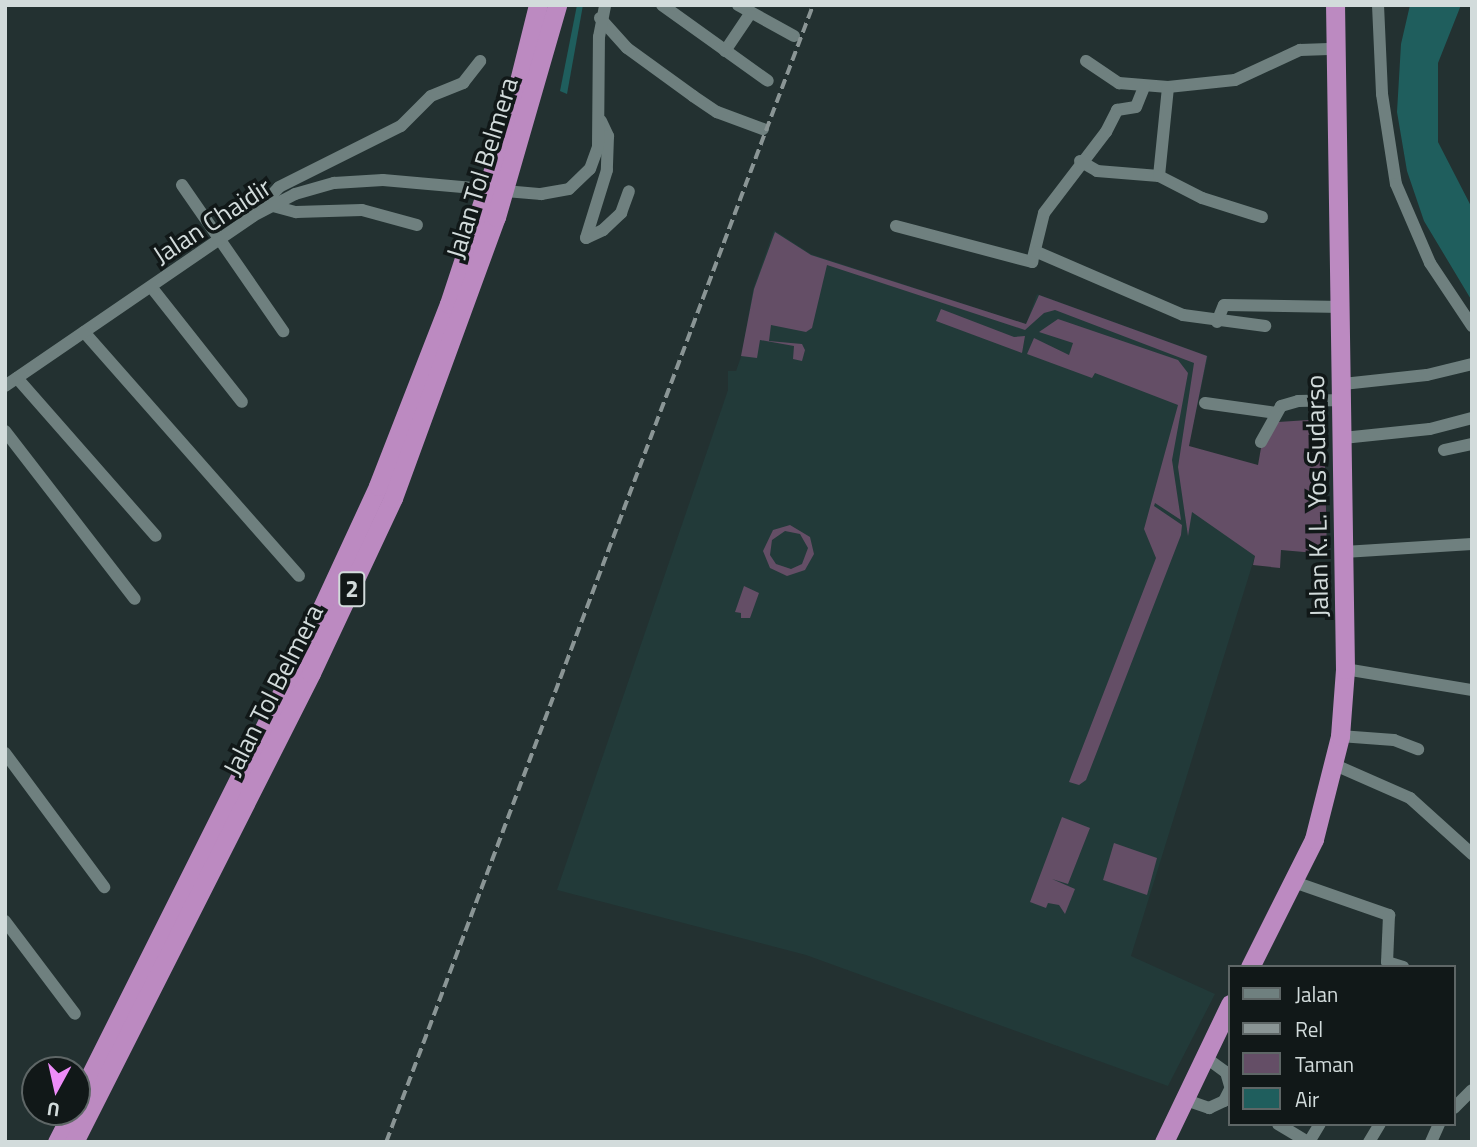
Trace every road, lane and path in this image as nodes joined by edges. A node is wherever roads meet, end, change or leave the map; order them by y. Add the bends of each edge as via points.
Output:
1 (538, 5) edge
2 (557, 5) edge
3 (662, 5) edge
4 (738, 5) edge
5 (1335, 5) edge
6 (1379, 9) edge
7 (603, 11) edge
8 (750, 13) junction
9 (794, 36) dead end
10 (1336, 49) junction
11 (725, 51) junction
12 (480, 61) dead end
13 (1086, 61) dead end
14 (768, 81) dead end
15 (1168, 87) junction
16 (1144, 88) junction
17 (599, 118) junction
18 (763, 129) dead end
19 (1080, 161) junction
20 (1159, 176) junction
21 (181, 185) dead end
22 (629, 191) dead end
23 (273, 206) junction
24 (253, 216) junction
25 (1262, 217) dead end
26 (417, 225) dead end
27 (896, 226) dead end
28 (219, 241) junction
29 (1037, 252) junction
30 (152, 288) junction
31 (1342, 307) junction
32 (1217, 321) junction
33 (1265, 326) dead end
34 (1472, 326) edge
35 (283, 331) dead end
36 (84, 332) junction
37 (1472, 364) edge
38 (17, 378) junction
39 (5, 386) edge
40 (1343, 392) junction
41 (242, 402) dead end
42 (1205, 403) dead end
43 (1276, 413) junction
44 (1472, 418) edge
45 (1458, 422) junction
46 (5, 431) edge
47 (1343, 438) junction
48 (1261, 442) dead end
49 (1469, 445) edge
50 (1444, 450) dead end
51 (156, 536) dead end
52 (1472, 544) edge
53 (1344, 551) junction
54 (299, 576) dead end
55 (135, 599) dead end
56 (1345, 668) junction
57 (1472, 690) edge
58 (1340, 736) junction
59 (1418, 749) dead end
60 (5, 753) edge
61 (1335, 765) junction
62 (1469, 845) edge
63 (1294, 881) junction
64 (104, 887) dead end
65 (5, 921) edge
66 (1251, 965) edge
67 (1397, 965) edge
68 (1228, 1008) edge
69 (75, 1014) dead end
70 (1205, 1057) junction
71 (91, 1074) edge
72 (1228, 1082) edge
73 (1472, 1090) edge
74 (1228, 1094) edge
75 (1183, 1099) junction
76 (1456, 1106) edge
77 (65, 1126) edge
78 (1281, 1126) edge
79 (1319, 1126) edge
80 (1379, 1126) edge
81 (1438, 1126) edge
82 (57, 1142) edge
83 (74, 1142) edge
84 (1164, 1142) edge
85 (1308, 1142) edge
86 (1369, 1142) edge
87 (1431, 1142) edge

1 - 71 highway, Jalan Tol Belmera / 2 via 509,121 449,304 378,486 306,644
2 - 83 highway, Jalan Tol Belmera / 2 via 496,217 393,498 311,673
3 - 11 street
4 - 8 street
5 - 10 highway, Jalan K. L. Yos Sudarso
6 - 34 street via 1382,94 1396,184 1430,263
7 - 17 street, Jalan Chaidir
7 - 18 street via 627,48 717,112
8 - 9 street
8 - 11 street
10 - 15 street via 1300,50 1235,80
10 - 31 highway, Jalan K. L. Yos Sudarso
11 - 14 street
12 - 24 street via 463,83 431,96 401,126 279,187
13 - 16 street via 1108,79
15 - 16 street
15 - 20 street
16 - 19 street via 1136,107 1119,107 1106,132
17 - 22 street via 608,136 607,170 586,238 621,213
17 - 23 street, Jalan Chaidir via 598,146 590,169 569,189 541,194 383,180 334,183
19 - 20 street via 1097,171
19 - 29 street via 1066,188 1044,213
20 - 25 street via 1202,198
21 - 28 street
23 - 24 street, Jalan Chaidir
23 - 26 street via 296,212 362,210
24 - 28 street, Jalan Chaidir
27 - 29 street via 1029,262
28 - 30 street, Jalan Chaidir
28 - 35 street
29 - 32 street via 1175,312
30 - 36 street, Jalan Chaidir
30 - 41 street
31 - 32 street via 1224,305
31 - 40 highway, Jalan K. L. Yos Sudarso
32 - 33 street
36 - 38 street, Jalan Chaidir
36 - 54 street
37 - 40 street
38 - 39 street, Jalan Chaidir
38 - 51 street
40 - 43 street via 1298,401
40 - 47 highway, Jalan K. L. Yos Sudarso
42 - 43 street
43 - 48 street
44 - 45 street
45 - 47 street
45 - 49 street
46 - 55 street
47 - 53 highway, Jalan K. L. Yos Sudarso
49 - 50 street
52 - 53 street
53 - 56 highway, Jalan K. L. Yos Sudarso
56 - 57 street
56 - 58 highway, Jalan K. L. Yos Sudarso
58 - 59 street via 1394,740
58 - 61 highway, Jalan K. L. Yos Sudarso
60 - 64 street
61 - 62 street via 1410,797
61 - 63 highway, Jalan K. L. Yos Sudarso via 1319,825
63 - 66 highway, Jalan K. L. Yos Sudarso
63 - 67 street via 1389,915 1387,962
65 - 69 street
68 - 70 highway
70 - 72 street via 1226,1072
70 - 75 highway
73 - 76 street
74 - 75 street via 1209,1108
75 - 84 highway
77 - 82 highway
78 - 85 street
79 - 85 street
80 - 86 street
81 - 87 street

